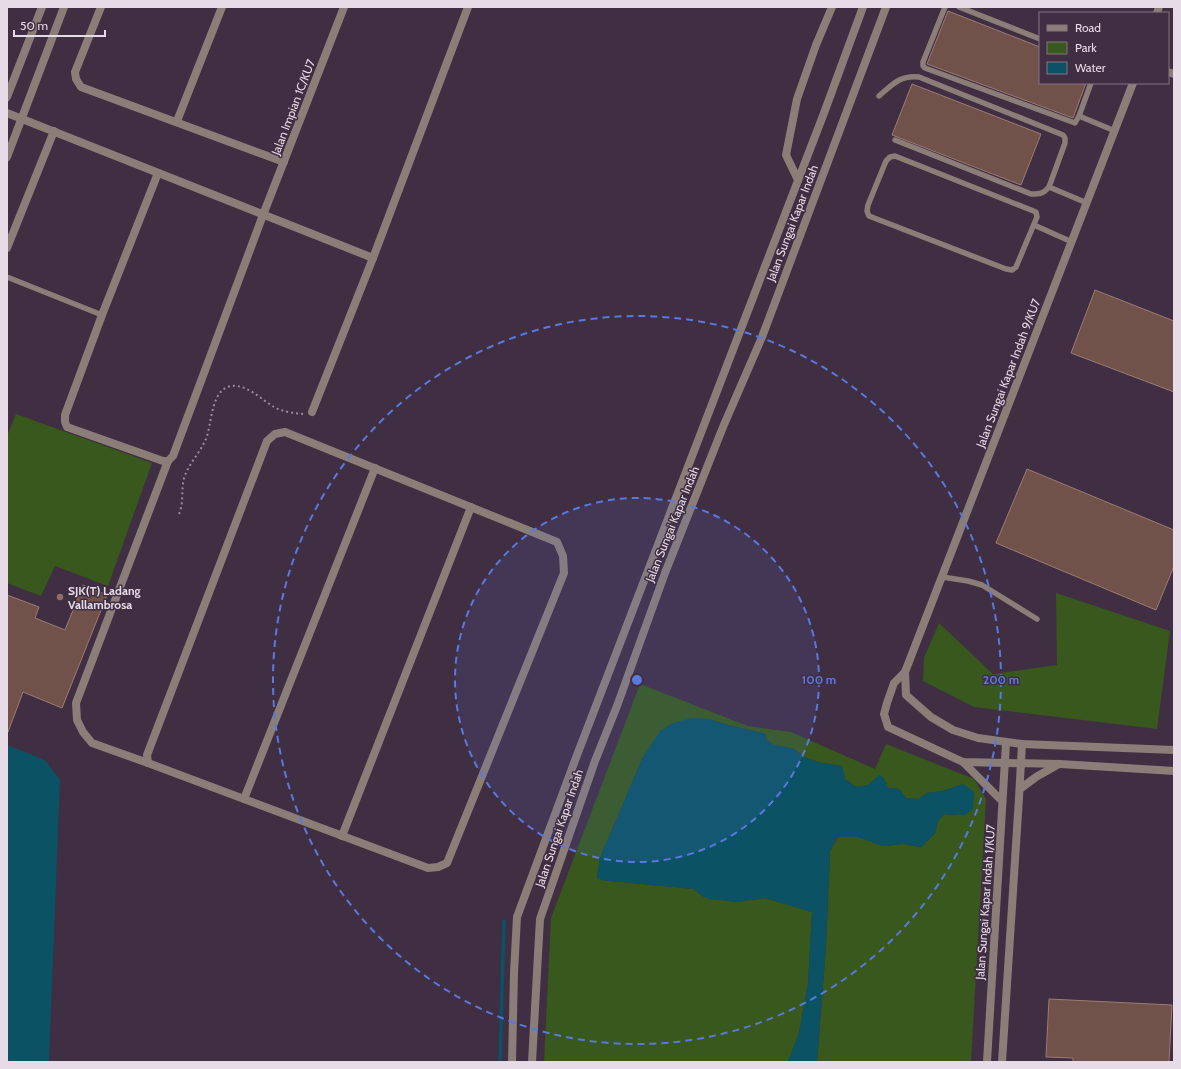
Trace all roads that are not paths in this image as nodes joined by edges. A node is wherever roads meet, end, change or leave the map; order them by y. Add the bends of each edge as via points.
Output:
1 (42, 7) edge
2 (64, 7) edge
3 (101, 7) edge
4 (222, 7) edge
5 (344, 7) edge
6 (468, 7) edge
7 (832, 7) edge
8 (863, 7) edge
9 (886, 7) edge
10 (945, 7) edge
11 (960, 7) edge
12 (1039, 39) edge
13 (1091, 84) edge
14 (1133, 84) edge
15 (879, 96) dead end
16 (7, 97) edge
17 (7, 113) edge
18 (1079, 116) junction
19 (22, 119) junction
20 (177, 121) junction
21 (54, 131) junction
22 (1115, 131) junction
23 (895, 140) dead end
24 (7, 157) edge
25 (284, 162) junction
26 (158, 173) junction
27 (798, 180) junction
28 (1049, 187) junction
29 (1087, 203) junction
30 (263, 215) junction
31 (1034, 225) junction
32 (1072, 242) junction
33 (7, 248) edge
34 (373, 258) junction
35 (7, 278) edge
36 (102, 315) junction
37 (310, 413) road end
38 (168, 461) junction
39 (375, 468) junction
40 (471, 507) junction
41 (942, 577) junction
42 (1037, 619) dead end
43 (905, 672) junction
44 (1006, 743) junction
45 (1022, 744) junction
46 (1172, 748) edge
47 (963, 762) junction
48 (1004, 762) junction
49 (148, 763) junction
50 (1021, 763) junction
51 (1060, 764) junction
52 (1170, 771) edge
53 (1174, 777) edge
54 (1020, 789) junction
55 (244, 799) junction
56 (1002, 801) junction
57 (342, 836) junction
58 (512, 1062) edge
59 (532, 1062) edge
60 (987, 1062) edge
61 (1002, 1062) edge

1 - 16 street
2 - 19 street
3 - 20 street via 75,72 81,87
4 - 20 street
5 - 25 street, Jalan Impian 1C/KU7
6 - 34 street
7 - 27 street via 797,98 786,156
8 - 27 street, Jalan Sungai Kapar Indah
9 - 59 street, Jalan Sungai Kapar Indah via 762,337 665,572 595,760 540,919
10 - 18 lane via 923,62 925,68 1072,123 1076,122
11 - 12 lane
13 - 18 lane
14 - 22 street, Jalan Sungai Kapar Indah 9/KU7
15 - 28 lane via 908,76 919,76 1062,135 1065,138 1064,143
17 - 19 street
18 - 22 lane
19 - 21 street
19 - 24 street
20 - 25 street
21 - 26 street
21 - 33 street
22 - 29 street, Jalan Sungai Kapar Indah 9/KU7
23 - 28 lane via 1031,194 1044,193
25 - 30 street, Jalan Impian 1C/KU7
26 - 30 street
26 - 36 street
27 - 58 street, Jalan Sungai Kapar Indah via 574,763 518,917
28 - 29 lane
29 - 32 street, Jalan Sungai Kapar Indah 9/KU7
30 - 34 street
30 - 38 street, Jalan Impian 1C/KU7 via 173,456
31 - 31 lane via 1016,267 1012,270 869,216 867,211 886,161 895,156 1036,212
31 - 32 lane
32 - 41 street, Jalan Sungai Kapar Indah 9/KU7
34 - 37 street
35 - 36 lane
36 - 38 street via 65,415 67,427
38 - 49 street, Jalan Impian 1C/KU7 via 76,703 77,720 92,743
39 - 40 street
39 - 49 street via 285,432 275,434 266,441 147,756
39 - 55 street
40 - 57 street
40 - 57 street, Jalan Impian 1C/KU7 via 558,542 563,556 564,573 447,863 428,868
41 - 42 lane via 982,585
41 - 43 street, Jalan Sungai Kapar Indah 9/KU7
43 - 44 street via 906,695 931,717 953,730
43 - 47 street via 894,683 887,703 884,714 888,727
44 - 45 street
44 - 48 street, Jalan Sungai Kapar Indah 1/KU7
45 - 46 street
45 - 50 street
47 - 48 street
47 - 56 street
48 - 50 street
48 - 56 street, Jalan Sungai Kapar Indah 1/KU7
49 - 55 street, Jalan Impian 1C/KU7
50 - 51 street
50 - 54 street
51 - 52 street
51 - 54 street via 1036,776
52 - 53 street
54 - 61 street
55 - 57 street, Jalan Impian 1C/KU7
56 - 60 street, Jalan Sungai Kapar Indah 1/KU7

